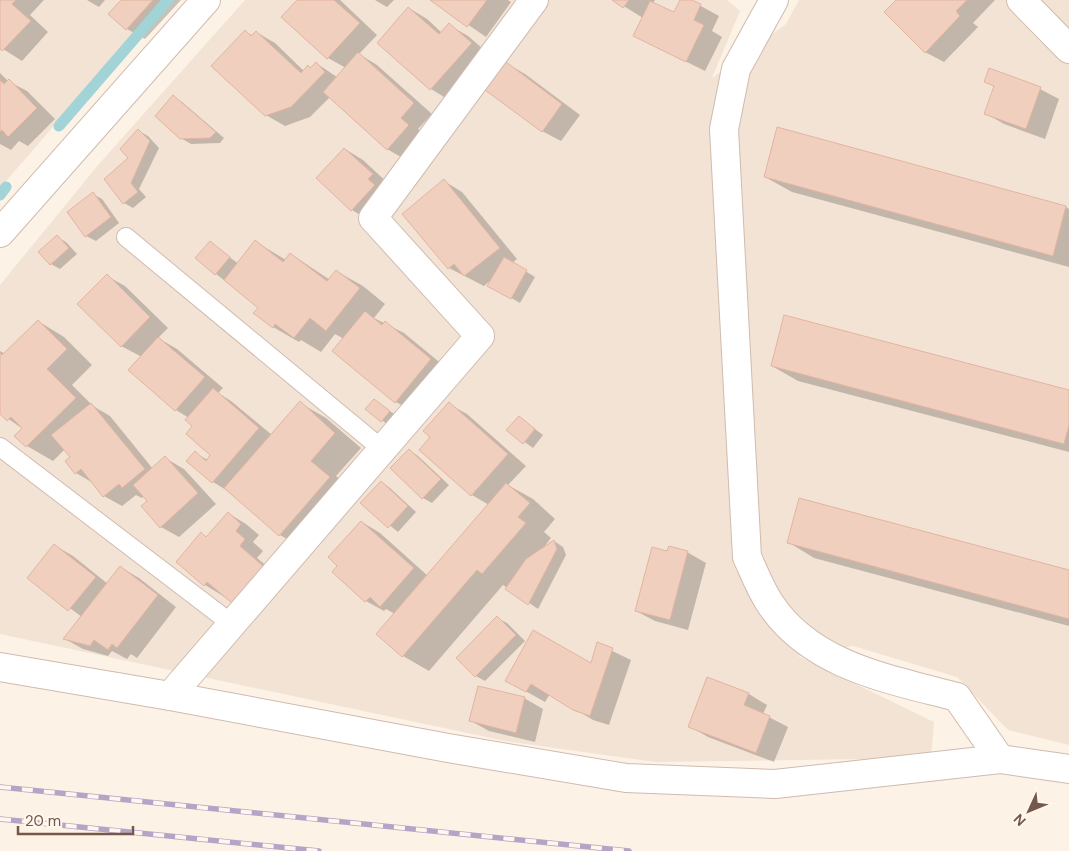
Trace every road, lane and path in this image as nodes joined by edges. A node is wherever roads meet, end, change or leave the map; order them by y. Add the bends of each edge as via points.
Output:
1 (206, 0) edge
2 (534, 0) edge
3 (1021, 0) edge
4 (763, 4) edge
5 (1069, 49) edge
6 (0, 232) edge
7 (126, 237) dead end
8 (0, 447) edge
9 (382, 449) junction
10 (232, 624) junction
11 (0, 667) edge
12 (170, 696) junction
13 (1000, 759) junction
14 (1069, 769) edge

1 - 6 street
2 - 9 street via 372,218 480,336
3 - 5 street
4 - 13 street via 736,69 724,129 747,557 769,602 794,633 828,657 876,676 957,697
7 - 9 lane
8 - 10 lane
9 - 10 street
10 - 12 street
11 - 12 street
12 - 13 street via 626,778 775,784
13 - 14 street

